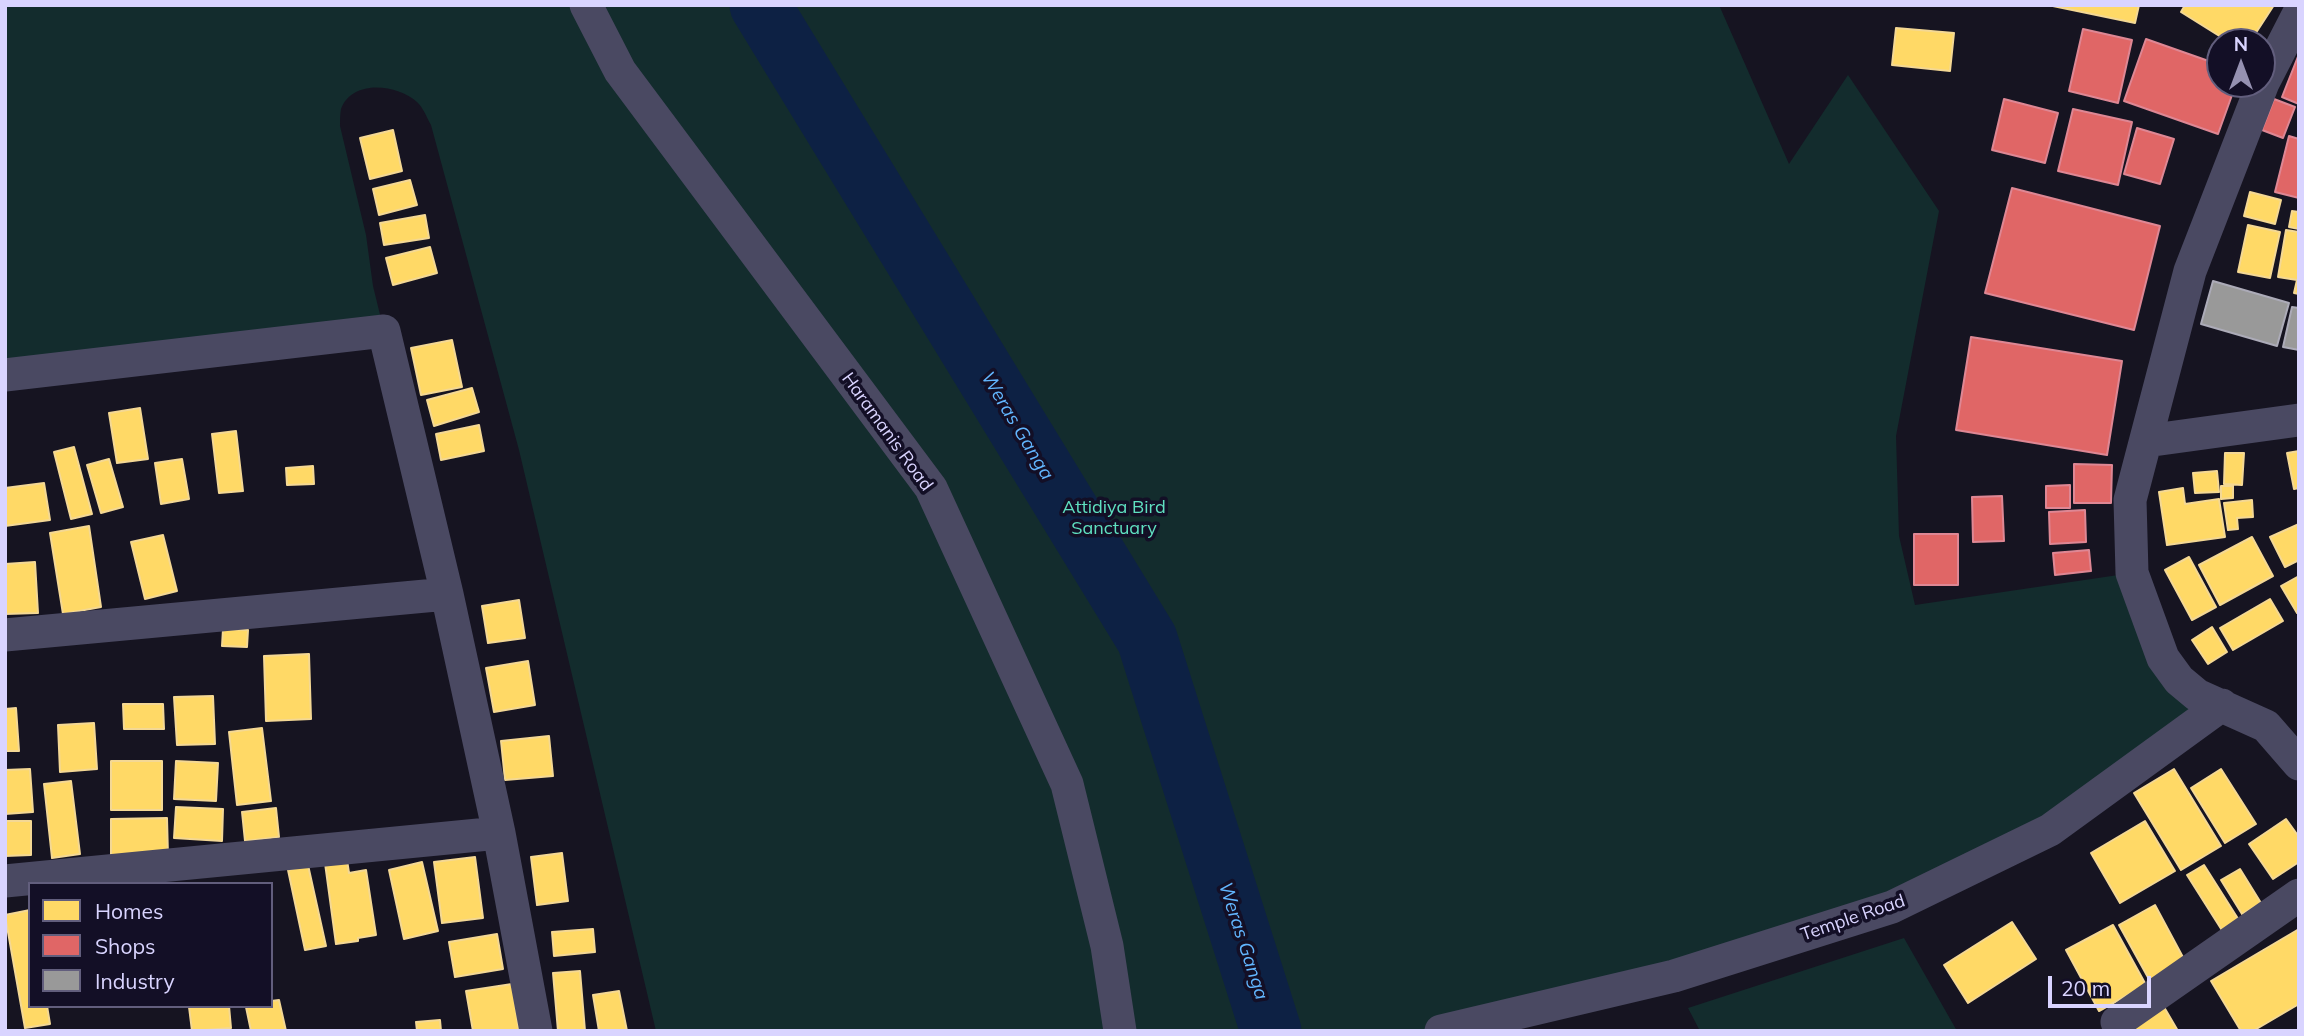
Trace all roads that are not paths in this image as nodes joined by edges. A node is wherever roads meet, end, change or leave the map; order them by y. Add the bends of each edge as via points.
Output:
1 (586, 5) edge
2 (2299, 13) edge
3 (5, 375) edge
4 (2299, 419) edge
5 (2146, 442) junction
6 (447, 594) junction
7 (5, 635) edge
8 (2222, 705) junction
9 (2299, 764) edge
10 (499, 833) junction
11 (5, 881) edge
12 (2299, 895) edge
13 (2117, 1022) dead end
14 (536, 1031) edge
15 (1120, 1031) edge
16 (1441, 1031) edge

1 - 15 street, Haramanis Road via 620,71 931,488 1067,784 1107,946
2 - 5 street via 2263,83 2190,271
3 - 6 street via 384,331
4 - 5 street
5 - 8 street via 2130,500 2132,573 2137,592 2163,658 2179,680 2197,695
6 - 7 street
6 - 10 street
8 - 9 street via 2266,726
8 - 16 street, Temple Road via 2050,830 1892,907 1674,976
10 - 11 street
10 - 14 street
12 - 13 street

